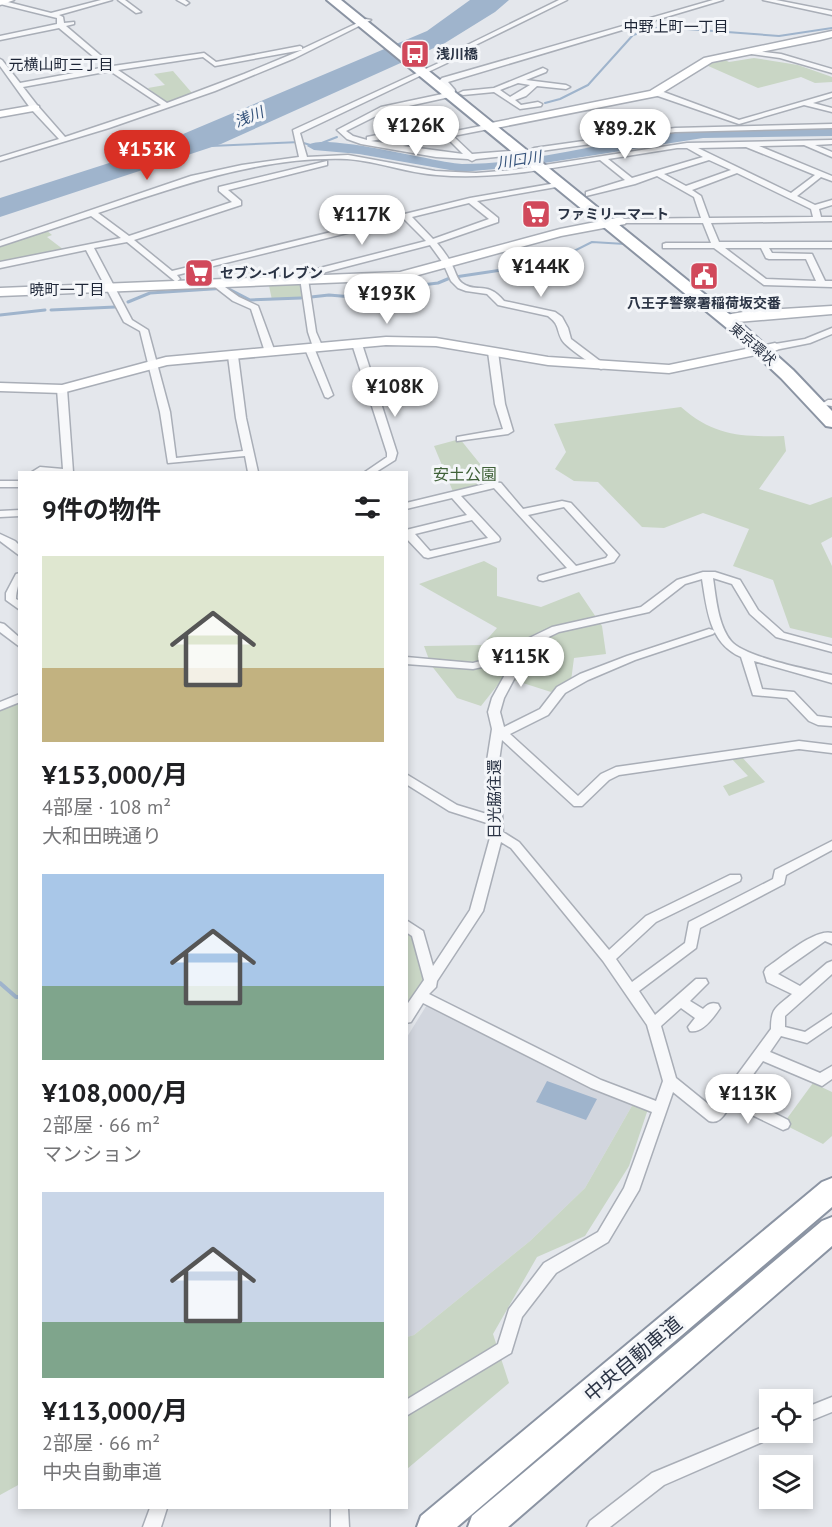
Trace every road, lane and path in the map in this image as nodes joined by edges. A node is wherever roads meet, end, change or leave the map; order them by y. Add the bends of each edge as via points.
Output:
1 (9, 0) edge
2 (109, 0) edge
3 (121, 0) edge
4 (333, 0) edge
5 (343, 0) edge
6 (564, 0) edge
7 (720, 0) edge
8 (766, 0) edge
9 (811, 0) edge
10 (0, 2) edge
11 (803, 7) junction
12 (138, 12) dead end
13 (832, 13) edge
14 (54, 14) junction
15 (72, 23) dead end
16 (366, 23) junction
17 (61, 26) junction
18 (340, 32) dead end
19 (832, 34) edge
20 (0, 38) edge
21 (746, 52) junction
22 (518, 60) junction
23 (0, 61) edge
24 (111, 68) junction
25 (425, 69) junction
26 (832, 71) edge
27 (445, 80) junction
28 (518, 81) junction
29 (20, 85) junction
30 (534, 85) junction
31 (566, 87) dead end
32 (495, 90) junction
33 (457, 93) junction
34 (658, 93) junction
35 (832, 95) edge
36 (510, 100) junction
37 (361, 102) junction
38 (804, 103) junction
39 (538, 104) dead end
40 (167, 106) junction
41 (35, 108) junction
42 (832, 110) edge
43 (381, 111) junction
44 (0, 114) edge
45 (336, 114) junction
46 (357, 121) junction
47 (737, 124) junction
48 (497, 125) junction
49 (832, 126) edge
50 (450, 134) junction
51 (64, 140) junction
52 (365, 142) junction
53 (803, 142) junction
54 (832, 142) edge
55 (745, 143) junction
56 (687, 145) junction
57 (392, 146) junction
58 (832, 155) edge
59 (348, 157) junction
60 (710, 157) junction
61 (303, 158) junction
62 (602, 158) junction
63 (0, 159) edge
64 (472, 159) junction
65 (538, 159) junction
66 (739, 171) junction
67 (659, 174) junction
68 (819, 175) junction
69 (204, 176) junction
70 (832, 179) edge
71 (632, 182) junction
72 (562, 184) junction
73 (222, 189) junction
74 (686, 189) junction
75 (589, 194) junction
76 (792, 196) junction
77 (470, 200) junction
78 (832, 202) edge
79 (815, 208) junction
80 (93, 213) junction
81 (407, 217) junction
82 (817, 218) junction
83 (707, 219) junction
84 (832, 219) edge
85 (615, 222) junction
86 (128, 239) junction
87 (432, 242) junction
88 (0, 244) edge
89 (716, 245) junction
90 (764, 245) junction
91 (832, 245) edge
92 (666, 246) dead end
93 (89, 247) junction
94 (448, 264) junction
95 (0, 265) edge
96 (170, 274) junction
97 (304, 278) junction
98 (827, 284) edge
99 (183, 286) junction
100 (109, 287) junction
101 (221, 287) junction
102 (0, 292) edge
103 (832, 310) edge
104 (732, 318) junction
105 (832, 331) edge
106 (357, 344) junction
107 (767, 348) junction
108 (314, 349) junction
109 (270, 352) junction
110 (493, 352) junction
111 (233, 356) junction
112 (154, 364) junction
113 (601, 366) junction
114 (0, 387) edge
115 (62, 389) junction
116 (328, 395) dead end
117 (831, 405) edge
118 (832, 422) edge
119 (460, 439) dead end
120 (248, 453) junction
121 (68, 471) edge
122 (253, 471) edge
123 (372, 471) edge
124 (0, 484) edge
125 (18, 484) edge
126 (454, 494) junction
127 (408, 506) edge
128 (18, 513) edge
129 (521, 513) junction
130 (0, 514) edge
131 (474, 516) junction
132 (0, 537) edge
133 (18, 551) edge
134 (574, 570) junction
135 (707, 574) junction
136 (543, 578) dead end
137 (18, 579) edge
138 (18, 605) edge
139 (0, 626) edge
140 (709, 632) dead end
141 (531, 639) junction
142 (18, 642) edge
143 (832, 649) edge
144 (746, 654) junction
145 (411, 658) edge
146 (832, 679) edge
147 (18, 699) edge
148 (0, 706) edge
149 (832, 722) edge
150 (500, 731) junction
151 (832, 749) edge
152 (408, 779) edge
153 (497, 827) junction
154 (832, 845) edge
155 (735, 878) dead end
156 (408, 926) edge
157 (832, 939) edge
158 (608, 958) junction
159 (832, 966) edge
160 (431, 983) junction
161 (701, 983) dead end
162 (632, 989) junction
163 (801, 992) junction
164 (420, 996) junction
165 (680, 1001) junction
166 (408, 1015) edge
167 (704, 1017) dead end
168 (832, 1019) edge
169 (654, 1024) junction
170 (778, 1030) junction
171 (760, 1054) junction
172 (832, 1071) edge
173 (670, 1081) junction
174 (728, 1097) junction
175 (660, 1109) junction
176 (783, 1124) dead end
177 (832, 1190) edge
178 (832, 1229) edge
179 (832, 1404) edge
180 (408, 1408) edge
181 (813, 1412) edge
182 (759, 1436) edge
183 (159, 1509) edge
184 (340, 1509) edge
185 (152, 1527) edge
186 (340, 1527) edge
187 (433, 1527) edge
188 (484, 1527) edge
189 (596, 1527) edge

1 - 10 street
2 - 14 street
3 - 12 street
4 - 16 highway, 東京環状
5 - 16 highway, 東京環状
6 - 25 street
7 - 22 street
8 - 11 street
9 - 11 street
10 - 14 street
11 - 13 street
14 - 17 street via 60,17
15 - 17 street
16 - 25 highway, 東京環状
16 - 40 street via 279,63
17 - 20 street
17 - 24 street
18 - 24 street via 301,48 215,64 204,55
19 - 21 street
21 - 26 street via 781,56
21 - 34 street via 696,65
22 - 27 street
22 - 28 street via 543,70
23 - 29 street
24 - 29 street via 62,73
24 - 40 street
25 - 27 highway, 東京環状
25 - 33 highway, 東京環状
25 - 37 street
27 - 33 highway, 東京環状
28 - 30 street
28 - 32 street
29 - 41 street
30 - 31 street
30 - 36 street
32 - 33 street
32 - 36 street
33 - 43 street
33 - 48 highway, 東京環状
34 - 47 street
34 - 48 street
35 - 38 street
36 - 39 street via 520,107
37 - 43 street
37 - 45 street
38 - 42 street
38 - 47 street
40 - 51 street
41 - 44 street
41 - 51 street
43 - 46 street
45 - 46 street
45 - 61 street via 298,130 295,135
46 - 52 street via 341,131 350,139
47 - 49 street
47 - 65 street via 664,131
48 - 50 street
48 - 65 highway, 東京環状
50 - 52 street via 442,124
50 - 57 street
50 - 64 street
51 - 63 street
52 - 57 street
53 - 54 street
53 - 55 street
53 - 58 street
55 - 56 street
55 - 68 street
56 - 60 street
56 - 62 street
57 - 64 street
59 - 61 street
59 - 65 street via 456,175 496,174
59 - 73 street
60 - 66 street
60 - 67 street
61 - 69 street
62 - 65 street
62 - 71 street
64 - 65 street
65 - 72 highway, 東京環状
65 - 75 highway, 東京環状
66 - 74 street
66 - 76 street
67 - 71 street
67 - 74 street
68 - 70 street
68 - 76 street
69 - 73 street
69 - 80 street
71 - 75 street
72 - 77 street
72 - 85 highway, 東京環状
73 - 86 street via 238,203
74 - 83 street via 698,196
75 - 85 highway, 東京環状
76 - 79 street
77 - 81 street
77 - 87 street via 495,220
78 - 79 street
79 - 82 street
80 - 86 street
80 - 88 street
81 - 87 street
81 - 96 street
82 - 83 street
82 - 84 street
83 - 85 street
83 - 89 street
85 - 94 street
85 - 104 highway, 東京環状
86 - 93 street
86 - 96 street
87 - 94 street
87 - 97 street
89 - 90 street
89 - 92 street
89 - 98 street via 764,282
90 - 91 street
90 - 98 street via 769,256 809,256
93 - 95 street
93 - 100 street
94 - 97 street via 400,276
94 - 113 street via 453,279 463,288 495,294 501,303 514,308 556,315 565,323 567,340
96 - 99 street
97 - 101 street
97 - 108 street
99 - 100 street
99 - 101 street
100 - 102 street
100 - 112 street via 128,322 144,330
101 - 109 street via 255,308
103 - 104 street
104 - 107 highway, 東京環状
105 - 107 street via 807,341
106 - 108 street
106 - 110 street via 416,341
106 - 123 street via 392,453 392,458
107 - 113 street via 678,368
107 - 117 highway, 東京環状 via 800,370
107 - 118 highway, 東京環状
108 - 109 street
108 - 116 street
109 - 111 street
110 - 113 street
110 - 119 street via 508,431
111 - 112 street
111 - 120 street
112 - 115 street
112 - 120 street via 171,462
114 - 115 street
115 - 121 street
120 - 122 street
124 - 125 street
126 - 127 street
126 - 129 street via 497,485
126 - 131 street
128 - 130 street
129 - 134 street
129 - 134 street via 567,505 614,555 610,560
131 - 131 street via 430,527 408,533 428,555 495,539
132 - 133 street
134 - 136 street
135 - 141 street via 690,577 638,612 556,628
135 - 143 street via 736,582 754,612 780,635
135 - 144 street via 714,611 726,640 729,646
137 - 138 street via 10,593
139 - 142 street
140 - 150 street via 584,677 561,690 544,712
141 - 145 street via 487,663 472,666
141 - 150 street, 日光脇往還 via 498,698 494,712
144 - 146 street
144 - 149 street via 757,692 790,695 819,724
147 - 148 street
150 - 151 street via 578,803 604,777 616,771 799,745
150 - 153 street, 日光脇往還 via 493,761
152 - 153 street via 453,808
153 - 158 street
153 - 160 street, 日光脇往還 via 476,911
154 - 162 street via 780,873 779,880 694,925 691,945
155 - 158 street via 651,920
156 - 160 street via 418,934
157 - 163 street via 821,937 771,972 772,978
158 - 162 street
159 - 163 street
160 - 164 street, 日光脇往還
161 - 165 street
162 - 169 street
163 - 170 street via 778,1014
164 - 166 street
164 - 175 street via 596,1084
165 - 167 street
165 - 169 street
168 - 170 street via 807,1038
169 - 173 street
170 - 171 street
171 - 172 street via 822,1080
171 - 174 street
173 - 174 street via 714,1117
173 - 175 street
174 - 176 street
175 - 180 street via 631,1190 603,1237 550,1268 515,1314 505,1347
177 - 187 highway, 中央自動車道
178 - 188 highway, 中央自動車道
179 - 181 street
182 - 189 street via 658,1479
183 - 185 street
184 - 186 street

